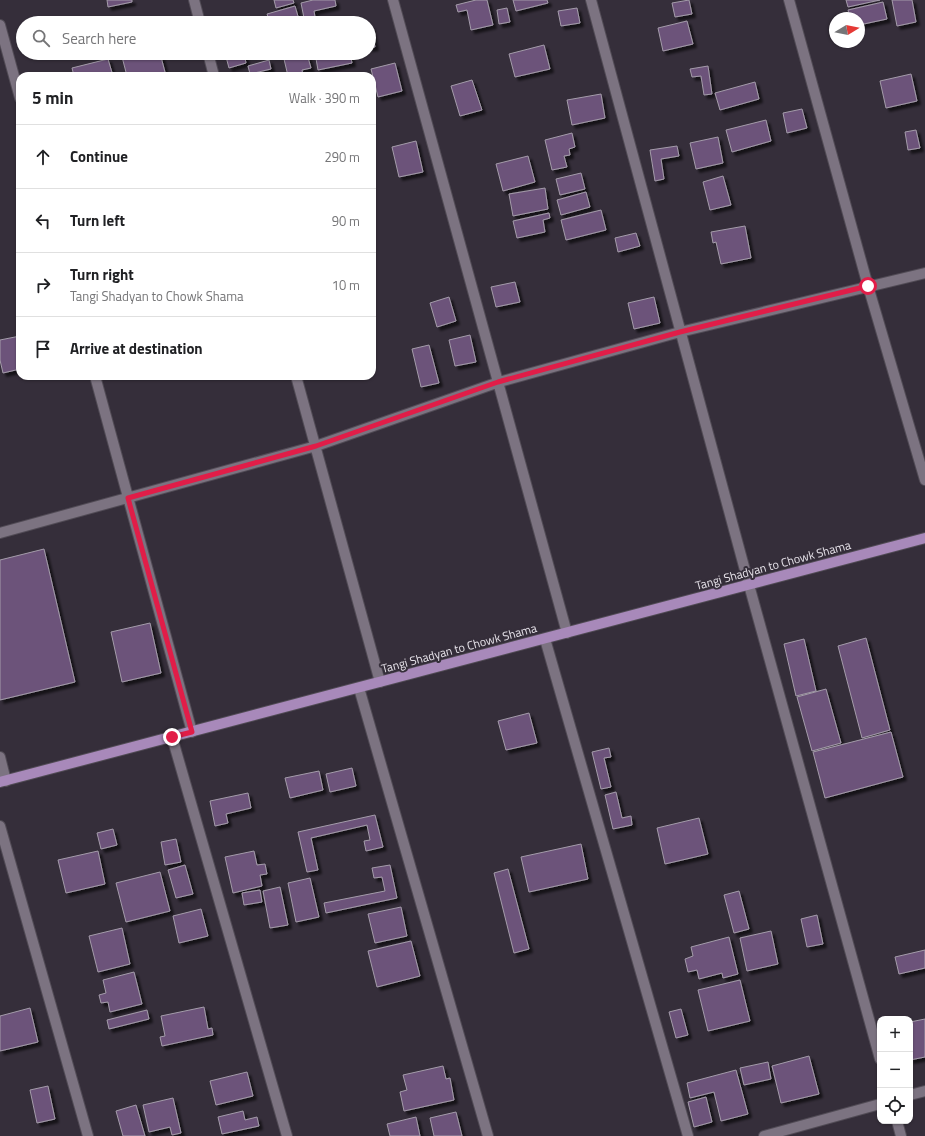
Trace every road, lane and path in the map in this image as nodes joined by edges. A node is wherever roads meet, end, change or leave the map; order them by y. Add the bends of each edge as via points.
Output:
1 (194, 0) edge
2 (393, 0) edge
3 (591, 0) edge
4 (789, 0) edge
5 (198, 16) edge
6 (0, 25) edge
7 (210, 60) edge
8 (213, 72) edge
9 (16, 83) edge
10 (925, 273) edge
11 (868, 286) junction
12 (680, 332) junction
13 (96, 380) edge
14 (297, 380) edge
15 (498, 382) junction
16 (316, 446) junction
17 (925, 480) edge
18 (128, 498) junction
19 (0, 533) edge
20 (925, 538) edge
21 (749, 585) junction
22 (567, 633) junction
23 (545, 639) junction
24 (380, 682) junction
25 (359, 688) junction
26 (192, 732) junction
27 (172, 737) junction
28 (0, 757) edge
29 (3, 782) edge
30 (0, 826) edge
31 (878, 1052) edge
32 (925, 1091) edge
33 (913, 1094) edge
34 (877, 1105) edge
35 (898, 1124) edge
36 (88, 1136) edge
37 (287, 1136) edge
38 (488, 1136) edge
39 (688, 1136) edge
40 (764, 1136) edge
41 (901, 1136) edge

1 - 5 street
2 - 15 street
3 - 12 street
4 - 11 street
6 - 9 street
7 - 8 street
10 - 11 street
11 - 12 street
11 - 17 street
12 - 15 street
12 - 21 street
13 - 18 street
14 - 16 street
15 - 16 street
15 - 22 street
16 - 18 street
16 - 24 street
18 - 19 street
18 - 26 street
20 - 21 main road, Tangi Shadyan to Chowk Shama
21 - 22 main road, Tangi Shadyan to Chowk Shama
21 - 31 street
22 - 23 main road, Tangi Shadyan to Chowk Shama
23 - 24 main road, Tangi Shadyan to Chowk Shama
23 - 39 street
24 - 25 main road, Tangi Shadyan to Chowk Shama
25 - 26 main road, Tangi Shadyan to Chowk Shama
25 - 38 street
26 - 27 main road, Tangi Shadyan to Chowk Shama
27 - 29 main road, Tangi Shadyan to Chowk Shama
27 - 37 street
28 - 29 street
30 - 36 street
32 - 33 street
34 - 40 street
35 - 41 street

